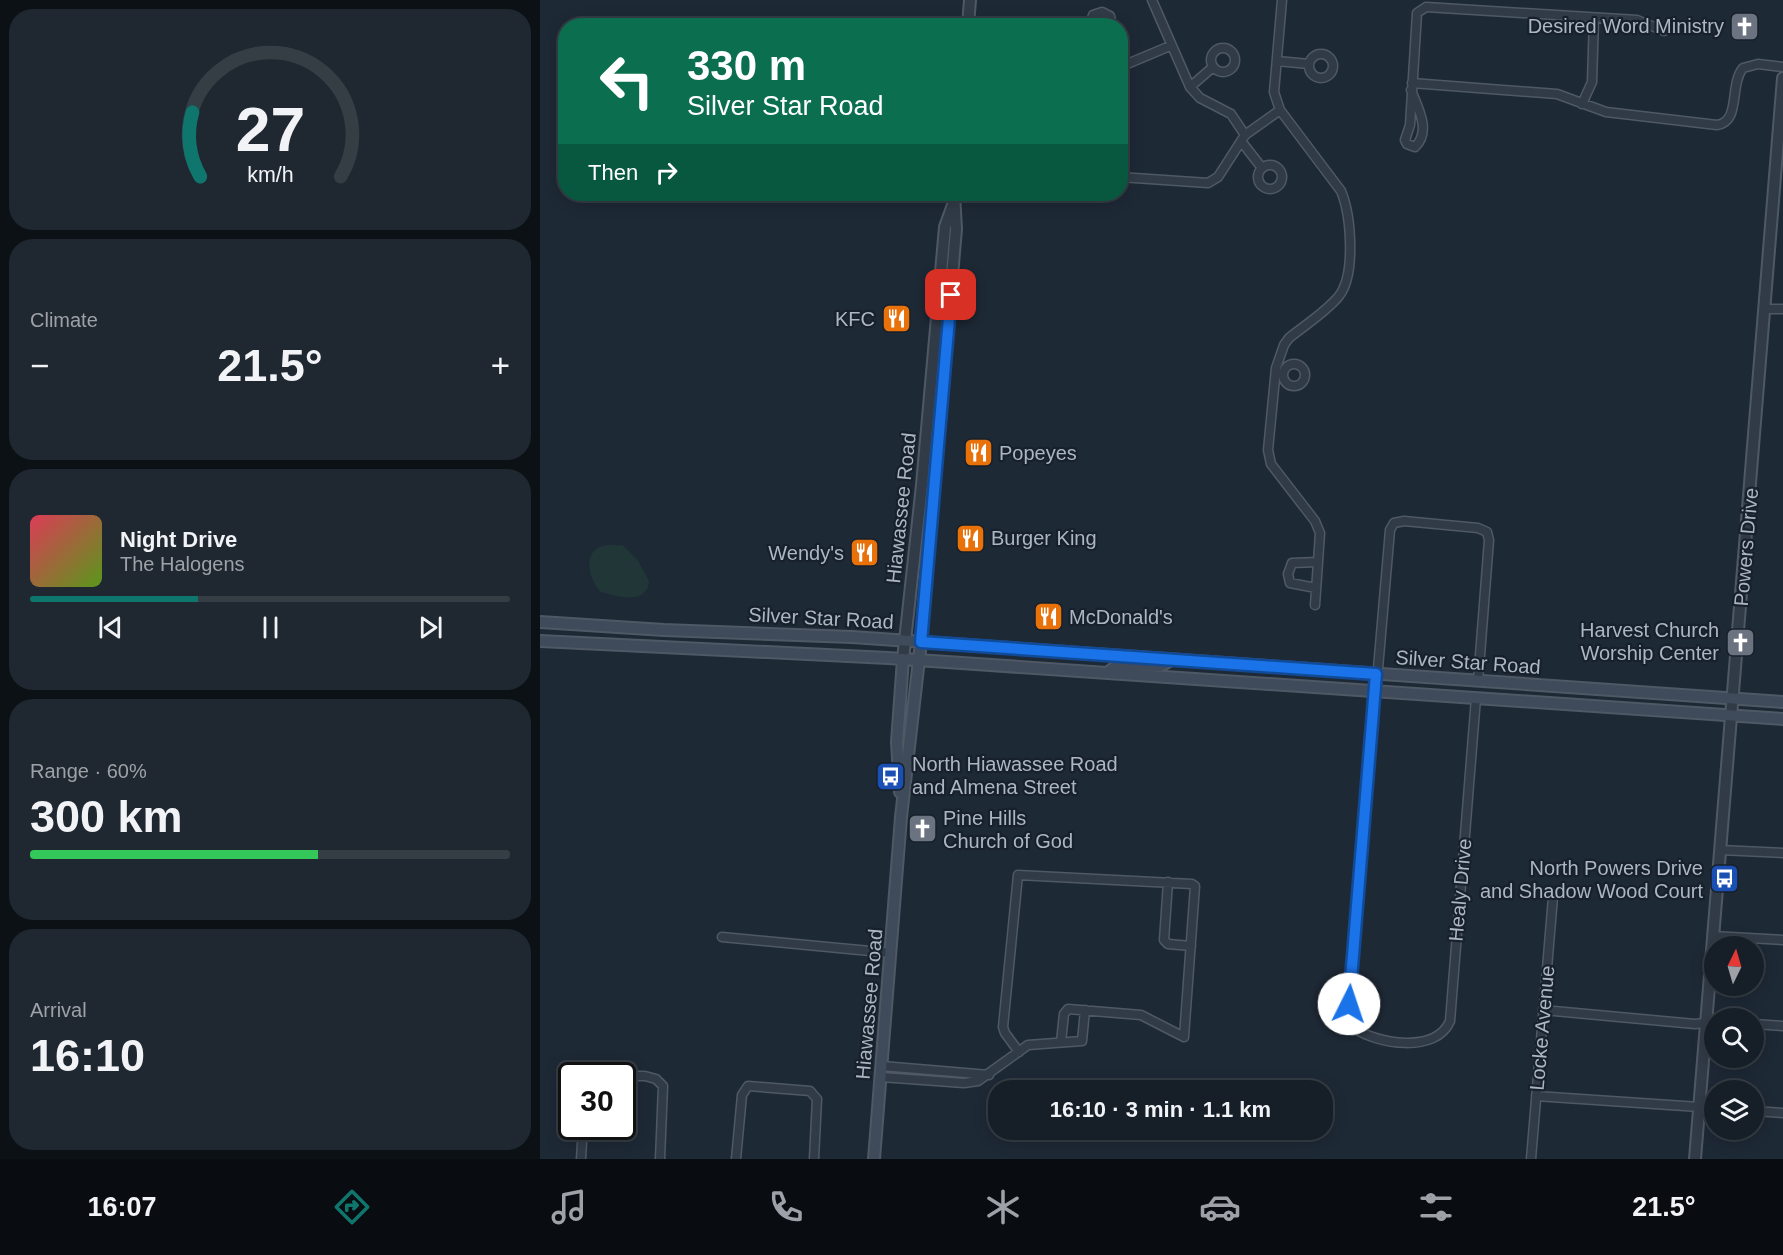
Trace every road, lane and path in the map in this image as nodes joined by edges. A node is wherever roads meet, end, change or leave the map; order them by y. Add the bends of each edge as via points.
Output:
1 (970, 0) edge
2 (1152, 0) edge
3 (1282, 0) edge
4 (969, 18) edge
5 (1092, 18) edge
6 (1110, 18) edge
7 (1594, 18) junction
8 (1664, 31) dead end
9 (1170, 46) junction
10 (1277, 61) junction
11 (1128, 64) edge
12 (1309, 64) dead end
13 (1214, 67) dead end
14 (1783, 67) edge
15 (1783, 78) edge
16 (1190, 87) junction
17 (1411, 87) junction
18 (1582, 104) junction
19 (1280, 110) junction
20 (1243, 138) junction
21 (1262, 168) dead end
22 (1128, 178) edge
23 (952, 201) edge
24 (953, 201) edge
25 (1764, 309) junction
26 (1783, 309) edge
27 (1318, 562) junction
28 (1316, 588) junction
29 (1315, 605) dead end
30 (540, 622) edge
31 (540, 641) edge
32 (906, 641) junction
33 (921, 642) junction
34 (903, 659) junction
35 (919, 660) junction
36 (1171, 660) junction
37 (1107, 673) junction
38 (1376, 674) junction
39 (1478, 681) junction
40 (1374, 691) junction
41 (1476, 698) junction
42 (1734, 699) junction
43 (1783, 702) edge
44 (1732, 716) junction
45 (1783, 718) edge
46 (901, 816) junction
47 (1720, 850) junction
48 (1783, 853) edge
49 (1168, 882) junction
50 (1553, 897) dead end
51 (1713, 936) edge
52 (722, 937) dead end
53 (1764, 939) edge
54 (1783, 940) edge
55 (1191, 945) junction
56 (891, 953) junction
57 (1085, 1010) junction
58 (1543, 1010) junction
59 (1704, 1022) edge
60 (1764, 1025) edge
61 (1783, 1026) edge
62 (1061, 1042) junction
63 (1019, 1052) junction
64 (1704, 1068) edge
65 (881, 1072) junction
66 (636, 1076) edge
67 (1536, 1096) junction
68 (1699, 1107) junction
69 (1704, 1107) edge
70 (1764, 1112) edge
71 (1783, 1113) edge
72 (582, 1140) edge
73 (581, 1159) edge
74 (660, 1159) edge
75 (736, 1159) edge
76 (814, 1159) edge
77 (874, 1159) edge
78 (1531, 1159) edge
79 (1695, 1159) edge

1 - 4 street
2 - 9 street
3 - 10 street
5 - 6 street via 1102,12
7 - 8 street via 1637,20
7 - 17 street via 1426,7 1417,13
7 - 18 street via 1592,82
9 - 11 street
9 - 16 street
10 - 12 street
10 - 19 street via 1274,92
13 - 16 street
14 - 18 street via 1758,64 1743,68 1735,81 1731,116 1723,124 1606,112
15 - 25 street, Powers Drive
16 - 20 street via 1200,98 1232,114
17 - 17 street via 1410,125 1405,140 1415,147 1420,141 1423,116
17 - 18 street via 1557,94
19 - 20 street
19 - 27 street via 1341,191 1347,205 1349,249 1344,287 1338,297 1284,345 1270,457 1279,476 1315,521 1320,533
20 - 21 street
20 - 22 street via 1218,177 1208,183
23 - 32 street, Hiawassee Road via 945,227
24 - 33 street, Hiawassee Road via 956,229
25 - 26 street
25 - 42 street, Powers Drive
27 - 28 street
27 - 28 street via 1292,563 1288,574 1290,583
28 - 29 street
30 - 32 main road, Silver Star Road
31 - 34 main road, Silver Star Road
32 - 33 main road, Silver Star Road
32 - 34 street, Hiawassee Road
33 - 35 main road, Hiawassee Road
33 - 36 main road, Silver Star Road
34 - 35 main road, Silver Star Road
34 - 46 main road, Hiawassee Road via 897,742
35 - 37 main road, Silver Star Road
35 - 46 main road, Hiawassee Road
36 - 37 main road via 1160,666 1119,664
36 - 38 main road, Silver Star Road
37 - 40 main road, Silver Star Road
38 - 39 main road, Silver Star Road
38 - 39 street, Healy Drive via 1390,530 1394,523 1404,521 1486,532 1489,540
38 - 40 street, Healy Drive
39 - 42 main road, Silver Star Road
40 - 41 main road, Silver Star Road
40 - 41 street, Healy Drive via 1350,1017 1354,1028 1363,1034 1398,1041 1426,1041 1440,1035 1450,1021
41 - 44 main road, Silver Star Road
42 - 43 main road, Silver Star Road
42 - 44 street, Powers Drive
44 - 45 main road, Silver Star Road
44 - 47 street, Powers Drive
46 - 56 main road, Hiawassee Road
47 - 48 street
47 - 51 street, Powers Drive
49 - 55 street via 1164,940 1168,944
49 - 55 street via 1195,886
49 - 63 street via 1022,874 1016,877 1003,1027
50 - 58 street, Locke Avenue
52 - 56 street
53 - 54 street
55 - 57 street via 1184,1037 1141,1015
56 - 65 main road, Hiawassee Road
57 - 62 street via 1065,1011
57 - 62 street via 1082,1041
58 - 59 street
58 - 67 street, Locke Avenue
60 - 61 street
62 - 63 street via 1036,1043
63 - 65 street via 989,1075
64 - 68 street, Powers Drive
65 - 77 main road, Hiawassee Road
66 - 74 street via 656,1078 663,1086
67 - 68 street
67 - 78 street, Locke Avenue
68 - 69 street
68 - 79 street, Powers Drive
70 - 71 street
72 - 73 street
75 - 76 street via 742,1095 748,1086 810,1091 817,1099

